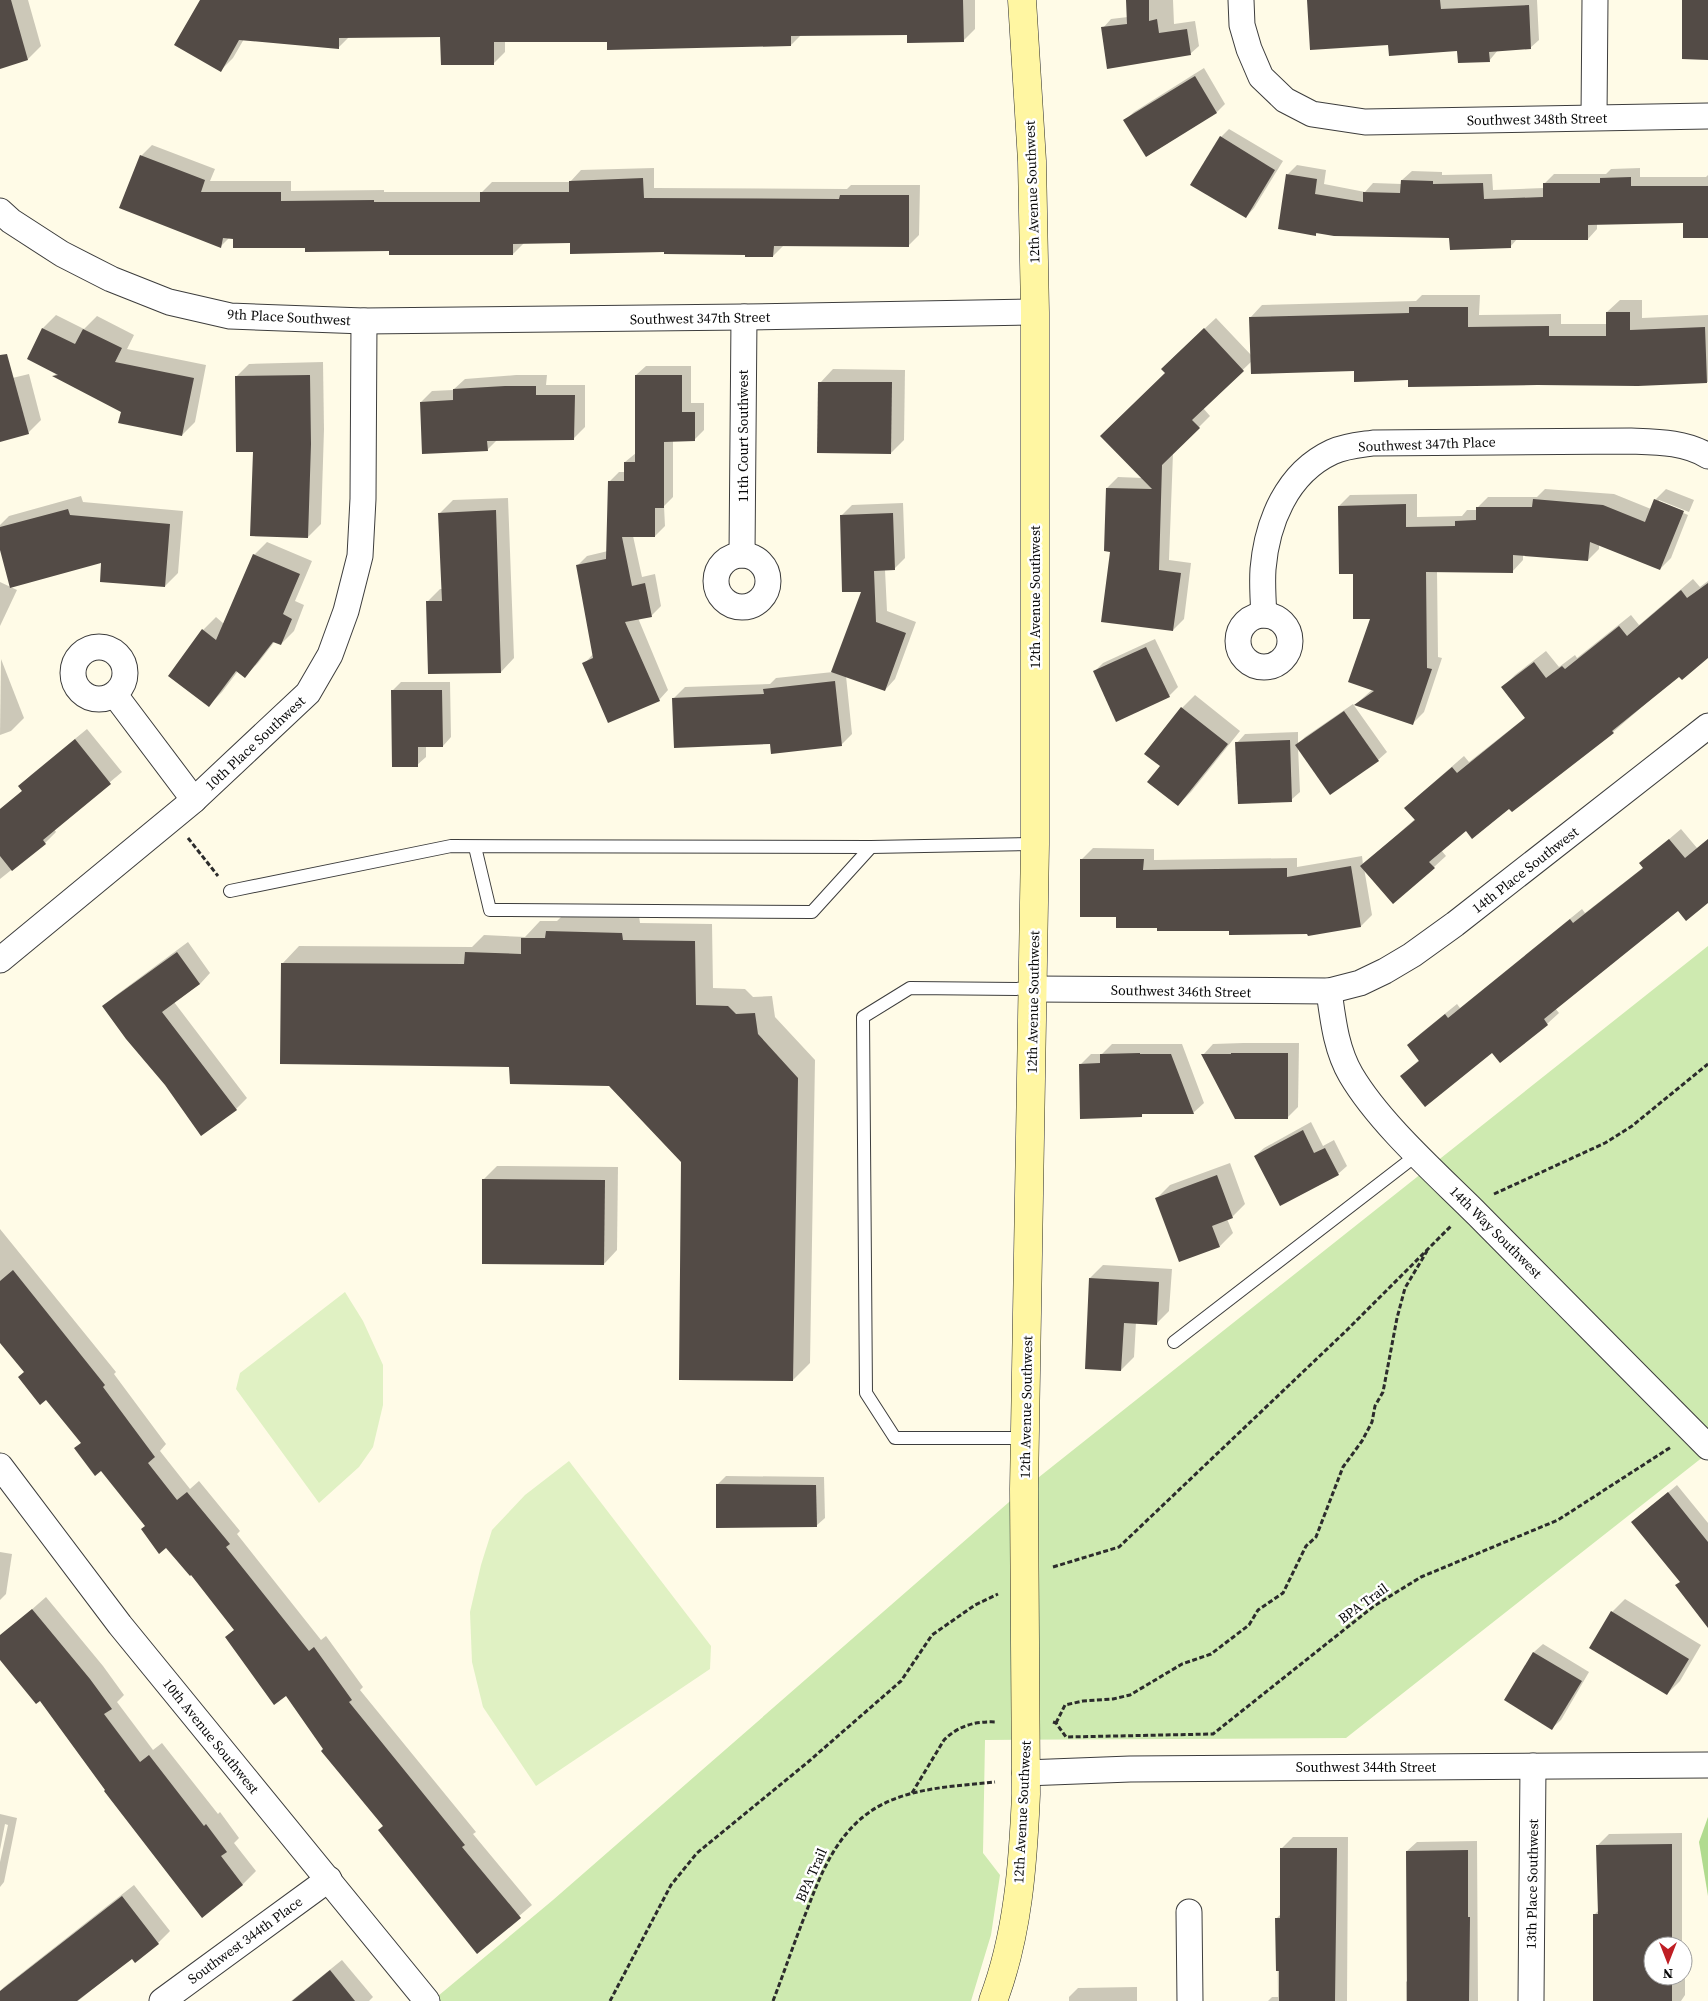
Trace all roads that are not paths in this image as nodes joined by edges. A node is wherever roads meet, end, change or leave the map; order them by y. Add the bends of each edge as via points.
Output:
1 (1022, 0) edge
2 (1241, 0) edge
3 (1595, 0) edge
4 (1708, 116) edge
5 (1594, 117) junction
6 (4, 221) edge
7 (1035, 312) junction
8 (744, 317) junction
9 (364, 321) junction
10 (1708, 456) edge
11 (742, 555) dead end
12 (1264, 615) dead end
13 (115, 695) dead end
14 (1708, 726) edge
15 (194, 800) junction
16 (1035, 844) junction
17 (475, 847) junction
18 (871, 847) junction
19 (230, 891) road end
20 (0, 960) edge
21 (1033, 989) junction
22 (1329, 991) junction
23 (1418, 1154) junction
24 (1174, 1342) dead end
25 (1025, 1438) junction
26 (1701, 1439) edge
27 (0, 1466) edge
28 (1708, 1765) edge
29 (1533, 1766) junction
30 (1025, 1772) junction
31 (329, 1879) junction
32 (1189, 1912) dead end
33 (162, 2001) edge
34 (427, 2001) edge
35 (992, 2001) edge
36 (1190, 2001) edge
37 (1531, 2001) edge

1 - 7 street, 12th Avenue Southwest via 1032,161
2 - 5 street, Southwest 348th Street via 1242,25 1261,78 1285,100 1312,114 1365,122
3 - 5 street
4 - 5 street, Southwest 348th Street
6 - 9 street, 9th Place Southwest via 111,279 169,302 230,316
7 - 8 street, Southwest 347th Street
7 - 16 street, 12th Avenue Southwest
8 - 9 street, Southwest 347th Street
8 - 11 street, 11th Court Southwest
9 - 15 street, 10th Place Southwest via 360,556 346,611 330,655 308,693
10 - 12 street, Southwest 347th Place via 1698,450 1666,442 1373,443 1333,452 1299,476 1274,516 1263,570
13 - 15 street
14 - 22 street, 14th Place Southwest via 1412,955 1360,982
15 - 20 street, 10th Place Southwest
16 - 18 lane
16 - 21 street, 12th Avenue Southwest
17 - 18 lane
17 - 18 lane via 490,910 792,912 812,912
17 - 19 lane via 451,846
21 - 22 street, Southwest 346th Street
21 - 25 street, 12th Avenue Southwest
21 - 25 lane via 910,988 862,1017 866,1393 894,1438
22 - 23 street, 14th Way Southwest via 1335,1032 1350,1072 1371,1103
23 - 24 lane
23 - 26 street, 14th Way Southwest
25 - 30 street, 12th Avenue Southwest
27 - 31 street, 10th Avenue Southwest via 120,1625
28 - 29 street, Southwest 344th Street
29 - 30 street, Southwest 344th Street
29 - 37 street, 13th Place Southwest
30 - 35 street, 12th Avenue Southwest via 1024,1841 1016,1908 1009,1948
31 - 33 street, Southwest 344th Place
31 - 34 street, 10th Avenue Southwest
32 - 36 street

